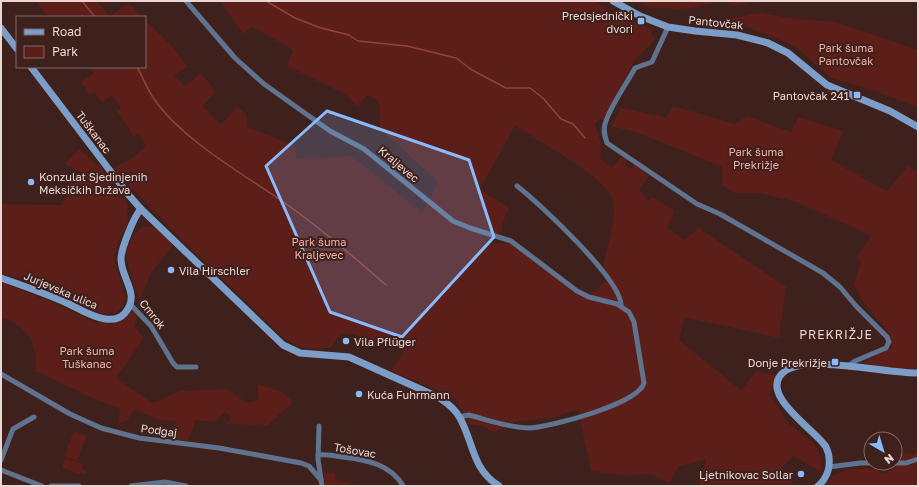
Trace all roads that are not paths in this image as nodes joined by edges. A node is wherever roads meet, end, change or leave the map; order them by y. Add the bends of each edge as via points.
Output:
1 (186, 1) edge
2 (613, 1) edge
3 (668, 27) junction
4 (1, 28) edge
5 (16, 48) edge
6 (32, 68) edge
7 (918, 127) edge
8 (517, 186) dead end
9 (141, 209) junction
10 (1, 278) edge
11 (130, 304) junction
12 (621, 306) junction
13 (848, 366) junction
14 (196, 367) dead end
15 (918, 373) edge
16 (1, 374) edge
17 (34, 417) dead end
18 (459, 418) junction
19 (320, 426) dead end
20 (318, 455) junction
21 (918, 459) edge
22 (1, 460) edge
23 (829, 467) junction
24 (1, 470) edge
25 (321, 480) junction
26 (489, 483) edge
27 (42, 486) edge
28 (51, 486) edge
29 (79, 486) edge
30 (131, 486) edge
31 (186, 486) edge
32 (322, 486) edge
33 (403, 486) edge
34 (500, 486) edge
35 (818, 486) edge

1 - 12 street, Kraljevec via 235,58 264,84 330,130 384,163 453,221 511,241 558,278 589,297
2 - 3 street, Pantovčak via 640,16
3 - 7 street, Pantovčak via 695,32 737,34 768,43 788,53 827,85
3 - 13 street via 652,62 635,68 616,103 605,124 604,134 607,143 697,204 720,214 815,268 840,287 889,342 886,348
4 - 5 street
6 - 9 street, Tuškanac via 118,183
8 - 12 street, Kraljevec via 536,201 591,258 612,284 622,302
9 - 11 street, Cmrok via 134,219 122,252 121,261 131,292
9 - 18 street, Tuškanac via 283,345 300,353 337,355 359,362 438,397 447,403
10 - 11 street, Jurjevska ulica via 105,319 123,316
11 - 14 street, Cmrok via 151,326 173,364
12 - 18 street, Kraljevec via 629,312 634,322 644,372 642,388 633,395 598,412 529,428 469,415
13 - 15 street
13 - 23 street via 797,366 783,372 778,381 779,393 788,407 802,424 822,441 826,448
16 - 25 street, Podgaj via 64,411 101,428 139,438 219,448 301,463 309,466
17 - 22 street via 13,429
18 - 26 street, Tuškanac via 477,463
19 - 20 street
20 - 25 street
20 - 33 street, Tošovac via 379,465 393,473
21 - 23 street via 906,463 860,463
23 - 35 street
24 - 27 street
25 - 32 street
26 - 34 street
28 - 29 street
30 - 31 street via 165,482

